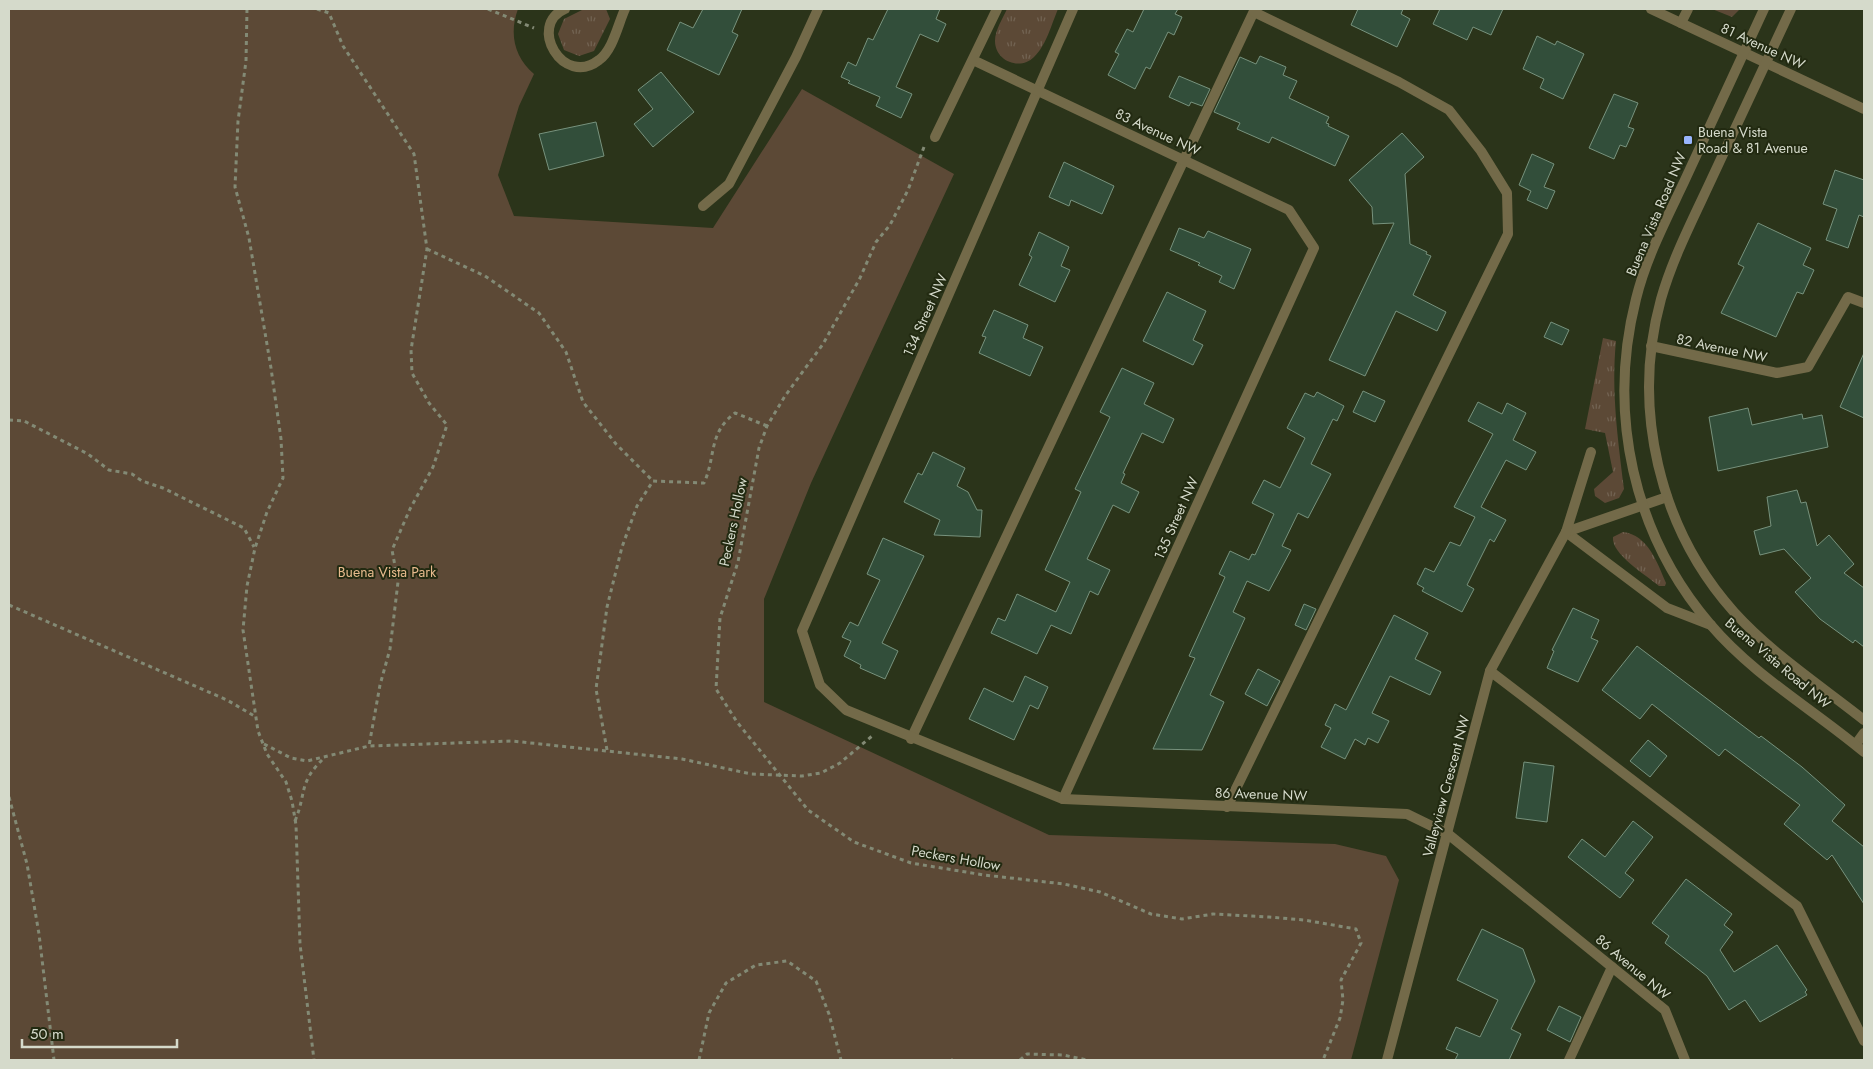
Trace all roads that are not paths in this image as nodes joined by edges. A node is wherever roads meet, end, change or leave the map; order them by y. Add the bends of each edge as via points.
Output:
1 (564, 9) edge
2 (625, 9) edge
3 (818, 9) edge
4 (997, 9) edge
5 (1074, 9) edge
6 (1651, 9) edge
7 (1688, 9) edge
8 (1764, 9) edge
9 (1790, 9) edge
10 (1255, 10) edge
11 (1681, 23) junction
12 (1744, 52) junction
13 (973, 60) junction
14 (1766, 63) junction
15 (1038, 90) junction
16 (1864, 108) edge
17 (935, 137) road end
18 (1183, 160) junction
19 (703, 206) dead end
20 (1314, 248) joint
21 (1864, 303) edge
22 (1652, 346) junction
23 (1591, 452) dead end
24 (1667, 497) junction
25 (1642, 504) junction
26 (1566, 532) junction
27 (1711, 625) junction
28 (802, 631) joint
29 (1490, 671) junction
30 (1864, 720) edge
31 (1864, 733) edge
32 (911, 739) junction
33 (1856, 744) junction
34 (1864, 752) edge
35 (1064, 799) junction
36 (1228, 807) junction
37 (1448, 834) junction
38 (1612, 967) junction
39 (1864, 1041) edge
40 (1387, 1060) edge
41 (1569, 1060) edge
42 (1685, 1060) edge

1 - 2 street via 554,17 549,34 550,46 562,61 581,66 600,60
3 - 19 street via 729,184
4 - 13 street
5 - 15 street, 134 Street NW
6 - 11 street, 81 Avenue NW
7 - 11 street
8 - 12 street, Buena Vista Road NW
9 - 14 street, Buena Vista Road NW
10 - 18 street
10 - 36 street via 1449,110 1481,151 1507,193 1508,234
11 - 12 street, 81 Avenue NW
12 - 14 street, 81 Avenue NW
12 - 25 street, Buena Vista Road NW via 1660,232 1636,297 1624,361 1623,394 1628,450
13 - 15 street, 83 Avenue NW
13 - 17 street
14 - 16 street, 81 Avenue NW
14 - 22 street, Buena Vista Road NW via 1681,245 1661,298
15 - 18 street, 83 Avenue NW
15 - 28 street, 134 Street NW
18 - 20 street, 83 Avenue NW via 1289,210
18 - 32 street
20 - 35 street, 135 Street NW
21 - 22 street, 82 Avenue NW via 1848,297 1808,367 1777,373
22 - 24 street, Buena Vista Road NW via 1650,415 1658,468
23 - 26 street, Valleyview Crescent NW
24 - 25 street
24 - 30 street, Buena Vista Road NW via 1702,570 1735,613 1770,646
25 - 26 street
25 - 27 street, Buena Vista Road NW via 1666,560
26 - 27 street via 1667,608
26 - 29 street, Valleyview Crescent NW
27 - 33 street, Buena Vista Road NW via 1764,674
28 - 32 street, 86 Avenue NW via 820,685 846,710
29 - 37 street, Valleyview Crescent NW
29 - 39 street via 1797,906
31 - 33 street
32 - 35 street, 86 Avenue NW
33 - 34 street, Buena Vista Road NW
35 - 36 street, 86 Avenue NW
36 - 37 street, 86 Avenue NW via 1406,814
37 - 38 street, 86 Avenue NW
37 - 40 street, Valleyview Crescent NW
38 - 41 street
38 - 42 street, 86 Avenue NW via 1665,1010

